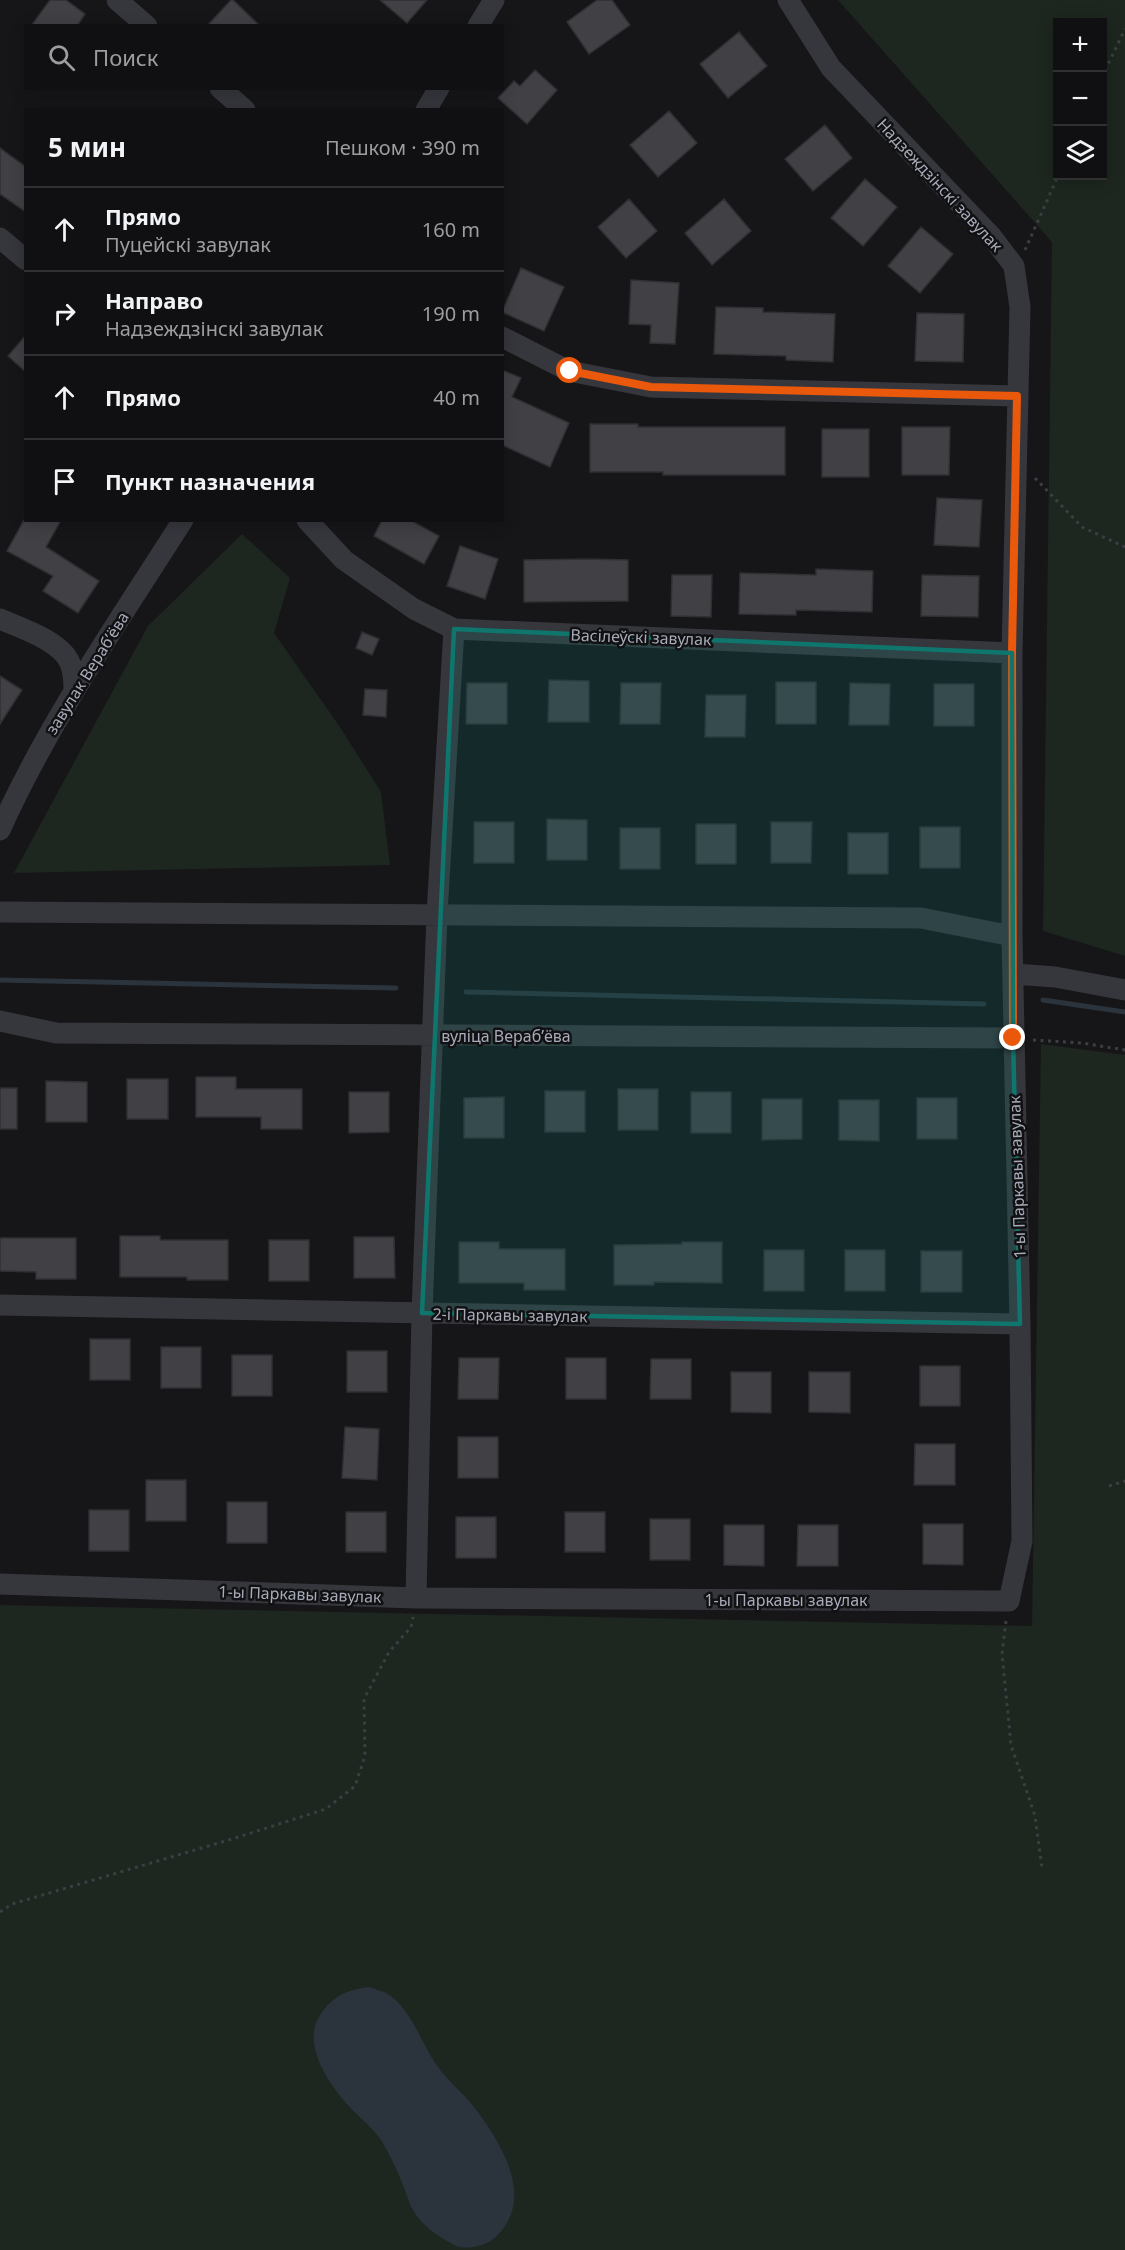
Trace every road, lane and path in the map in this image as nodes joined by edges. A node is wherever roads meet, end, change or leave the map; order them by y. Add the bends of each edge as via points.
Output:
1 (117, 0) edge
2 (494, 0) edge
3 (788, 0) edge
4 (145, 24) edge
5 (479, 24) edge
6 (1125, 29) edge
7 (1104, 72) edge
8 (222, 90) edge
9 (438, 90) edge
10 (243, 108) edge
11 (427, 108) edge
12 (1056, 180) edge
13 (0, 238) edge
14 (24, 258) edge
15 (1014, 266) junction
16 (504, 338) edge
17 (1017, 396) junction
18 (1015, 465) junction
19 (182, 522) edge
20 (309, 522) edge
21 (1125, 547) edge
22 (0, 619) edge
23 (454, 629) junction
24 (1012, 652) junction
25 (74, 692) junction
26 (0, 830) edge
27 (0, 912) edge
28 (437, 914) junction
29 (1012, 936) junction
30 (1014, 974) junction
31 (1125, 990) edge
32 (0, 1021) edge
33 (434, 1035) junction
34 (1013, 1038) junction
35 (1125, 1050) edge
36 (0, 1305) edge
37 (422, 1313) junction
38 (1020, 1324) junction
39 (1125, 1481) edge
40 (1109, 1486) dead end
41 (0, 1584) edge
42 (416, 1598) junction
43 (1009, 1601) junction
44 (1042, 1868) dead end
45 (0, 1912) edge

1 - 4 street
2 - 5 street
3 - 15 street, Надзеждзінскі завулак via 831,68 992,237
6 - 7 path
8 - 10 street
9 - 11 street
12 - 15 path via 1029,244
13 - 14 street
15 - 17 street, Надзеждзінскі завулак via 1020,307
16 - 17 street via 570,371 651,387
17 - 18 street, Надзеждзінскі завулак
18 - 21 path via 1035,478 1082,527
18 - 24 street, Надзеждзінскі завулак
19 - 25 street, завулак Верабʼёва
20 - 23 street, Васілеўскі завулак via 344,560 414,609
22 - 25 street via 58,648 70,663
23 - 24 street, Васілеўскі завулак
23 - 28 street
24 - 29 street, Надзеждзінскі завулак
25 - 26 street, завулак Верабʼёва via 23,779
27 - 28 street
28 - 29 street via 921,918
28 - 33 street
29 - 30 street, Надзеждзінскі завулак
30 - 31 street
30 - 34 street, 1-ы Паркавы завулак
32 - 33 street, вуліца Верабʼёва via 56,1033
33 - 34 street, вуліца Верабʼёва
33 - 37 street
34 - 35 path
34 - 38 street, 1-ы Паркавы завулак
36 - 37 street, 2-і Паркавы завулак
37 - 38 street, 2-і Паркавы завулак
37 - 42 street
38 - 43 street, 1-ы Паркавы завулак via 1022,1541
39 - 40 path
41 - 42 street, 1-ы Паркавы завулак
42 - 43 street, 1-ы Паркавы завулак
42 - 45 path via 411,1627 389,1652 364,1699 365,1756 355,1786 326,1809 12,1904
43 - 44 path via 1002,1654 1011,1745 1035,1816

